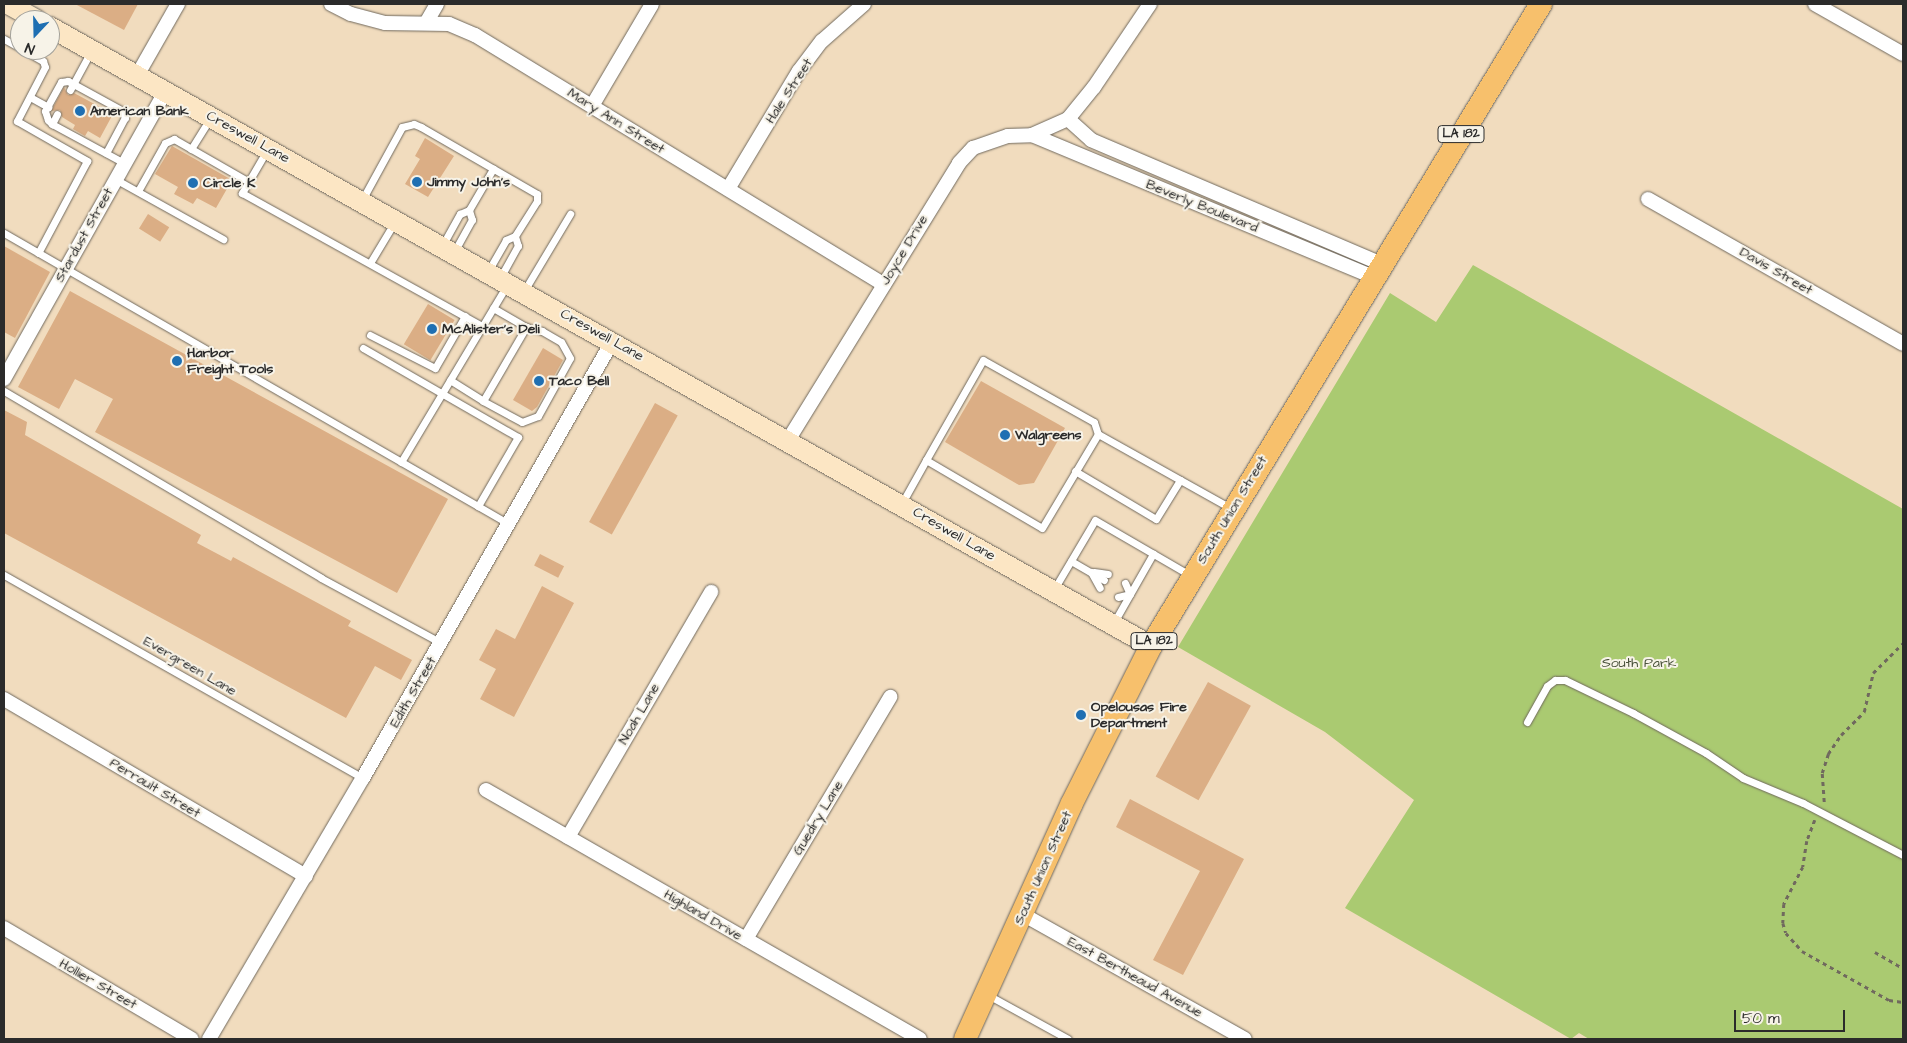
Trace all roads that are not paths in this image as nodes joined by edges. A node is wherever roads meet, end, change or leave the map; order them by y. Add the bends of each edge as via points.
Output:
1 (178, 4) edge
2 (331, 4) edge
3 (437, 4) edge
4 (652, 4) edge
5 (864, 4) edge
6 (1150, 4) edge
7 (1540, 4) edge
8 (1815, 4) edge
9 (426, 23) junction
10 (60, 33) edge
11 (91, 50) junction
12 (1903, 54) edge
13 (41, 60) edge
14 (138, 74) junction
15 (72, 87) junction
16 (166, 90) junction
17 (30, 97) junction
18 (592, 106) junction
19 (48, 107) junction
20 (57, 114) dead end
21 (211, 116) junction
22 (1068, 119) junction
23 (56, 126) junction
24 (1032, 134) junction
25 (52, 140) junction
26 (1091, 140) junction
27 (268, 148) junction
28 (191, 149) junction
29 (106, 153) junction
30 (1084, 158) junction
31 (124, 163) junction
32 (493, 169) junction
33 (116, 179) junction
34 (248, 182) junction
35 (728, 189) junction
36 (138, 191) junction
37 (1648, 199) dead end
38 (362, 200) junction
39 (469, 210) junction
40 (570, 214) dead end
41 (396, 220) junction
42 (4, 233) edge
43 (515, 236) junction
44 (223, 239) dead end
45 (448, 249) junction
46 (38, 253) junction
47 (370, 263) junction
48 (66, 269) junction
49 (1377, 271) junction
50 (505, 281) junction
51 (884, 285) junction
52 (493, 308) junction
53 (465, 316) junction
54 (482, 326) junction
55 (526, 327) junction
56 (370, 335) dead end
57 (612, 342) junction
58 (1903, 344) edge
59 (363, 348) dead end
60 (4, 379) edge
61 (450, 380) junction
62 (4, 391) edge
63 (442, 392) junction
64 (483, 401) junction
65 (1098, 434) junction
66 (787, 442) junction
67 (926, 460) junction
68 (401, 462) junction
69 (1075, 471) junction
70 (1180, 480) junction
71 (901, 504) junction
72 (478, 506) junction
73 (1232, 510) junction
74 (508, 524) junction
75 (1153, 554) junction
76 (1071, 561) junction
77 (1091, 572) junction
78 (4, 575) edge
79 (1106, 577) dead end
80 (1192, 577) junction
81 (1123, 586) dead end
82 (1100, 588) dead end
83 (1053, 591) junction
84 (710, 592) dead end
85 (1130, 594) junction
86 (1118, 597) dead end
87 (1113, 624) junction
88 (441, 643) junction
89 (1151, 646) junction
90 (890, 697) dead end
91 (4, 699) edge
92 (1527, 722) dead end
93 (364, 778) junction
94 (486, 790) dead end
95 (568, 837) junction
96 (1903, 855) edge
97 (306, 876) junction
98 (1024, 915) junction
99 (4, 928) edge
100 (746, 939) junction
101 (986, 993) junction
102 (192, 1039) edge
103 (209, 1039) edge
104 (920, 1039) edge
105 (965, 1039) edge
106 (1068, 1039) edge
107 (1245, 1039) edge

1 - 14 street
2 - 9 street, Mary Ann Street via 351,14 385,23
3 - 9 street
4 - 18 street
5 - 35 street, Hale Street via 822,41 799,70
6 - 22 street via 1094,87
7 - 49 main road, South Union Street / LA 182
8 - 12 street
9 - 18 street, Mary Ann Street via 448,24 475,36
10 - 11 main road, Creswell Lane
11 - 14 main road, Creswell Lane
11 - 15 lane
13 - 17 lane via 45,68
14 - 16 main road, Creswell Lane
15 - 19 lane via 61,82
15 - 29 lane via 125,114
16 - 21 main road, Creswell Lane
16 - 31 street, Stardust Street
17 - 19 lane
17 - 25 lane via 17,121
18 - 35 street, Mary Ann Street
19 - 23 lane via 45,114
20 - 23 lane
21 - 27 main road, Creswell Lane
21 - 28 lane
22 - 24 street, Joyce Drive
22 - 26 street, Beverly Boulevard
23 - 25 lane
23 - 29 lane
24 - 30 street, Beverly Boulevard
24 - 51 street, Joyce Drive via 1008,136 973,148 947,178
25 - 46 lane via 84,158 87,166
26 - 30 street
26 - 49 street, Beverly Boulevard
27 - 34 lane
27 - 38 main road, Creswell Lane
28 - 34 lane
28 - 36 lane via 174,139 166,143
29 - 31 lane
30 - 49 street, Beverly Boulevard
31 - 33 street, Stardust Street
32 - 38 lane via 421,127 408,124 402,127
32 - 39 lane
32 - 43 lane via 538,197
33 - 36 lane
33 - 48 street, Stardust Street
34 - 47 lane via 242,193
35 - 51 street, Mary Ann Street
36 - 44 lane
37 - 58 street, Davis Street
38 - 41 main road, Creswell Lane
39 - 45 lane via 460,214
39 - 45 lane via 472,220
40 - 50 lane
41 - 45 main road, Creswell Lane
41 - 47 lane
42 - 46 lane
43 - 50 lane via 518,246
43 - 50 lane via 506,240
45 - 50 main road, Creswell Lane
46 - 48 lane
47 - 53 lane
48 - 60 street, Stardust Street
48 - 68 lane
49 - 73 main road, South Union Street / LA 182
50 - 52 lane
50 - 57 main road, Creswell Lane
51 - 66 street, Joyce Drive
52 - 54 lane
52 - 55 lane
53 - 54 lane
53 - 56 lane via 435,368
54 - 61 lane
55 - 64 lane
55 - 64 lane via 542,331 561,342 570,358 538,416 522,422
57 - 66 main road, Creswell Lane
57 - 74 street, Edith Street
59 - 63 lane
61 - 63 lane
61 - 64 lane
62 - 88 lane via 312,573
63 - 68 lane
63 - 72 lane via 518,437
65 - 67 lane via 1094,422 983,360
65 - 69 lane
65 - 70 lane
66 - 71 main road, Creswell Lane
67 - 69 lane via 1042,528
67 - 71 lane
68 - 72 lane
69 - 70 lane via 1156,518
70 - 73 lane
71 - 83 main road, Creswell Lane
72 - 74 lane
73 - 80 main road, South Union Street / LA 182
74 - 88 street, Edith Street
75 - 76 lane via 1095,520
75 - 80 lane
75 - 85 lane
76 - 77 lane
76 - 83 lane
77 - 79 lane
77 - 82 lane
78 - 93 lane, Evergreen Lane
80 - 89 main road, South Union Street / LA 182
81 - 85 lane
83 - 87 main road, Creswell Lane
84 - 95 street, Noah Lane
85 - 86 lane
85 - 87 lane
87 - 89 main road, Creswell Lane
88 - 93 street, Edith Street
89 - 98 main road, South Union Street / LA 182 via 1072,803
90 - 100 street, Guedry Lane
91 - 97 street, Perrault Street
92 - 96 lane via 1547,686 1555,680 1565,680 1706,753 1742,778 1820,812
93 - 97 street, Edith Street
94 - 95 street, Highland Drive
95 - 100 street, Highland Drive
97 - 103 street, Edith Street
98 - 101 main road, South Union Street / LA 182
98 - 107 street, East Bertheaud Avenue
99 - 102 street, Hollier Street
100 - 104 street, Highland Drive
101 - 105 main road, South Union Street / LA 182
101 - 106 lane

